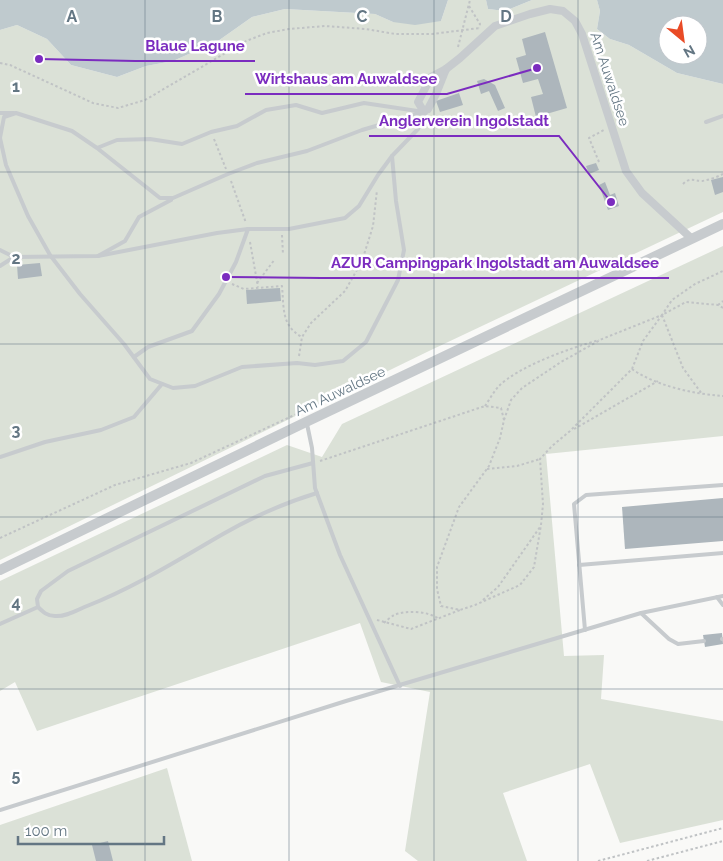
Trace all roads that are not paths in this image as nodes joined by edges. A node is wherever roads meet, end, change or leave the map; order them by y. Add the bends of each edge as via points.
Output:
1 (446, 69) junction
2 (426, 110) junction
3 (0, 112) edge
4 (16, 113) junction
5 (723, 116) edge
6 (706, 122) dead end
7 (96, 148) junction
8 (392, 156) junction
9 (173, 198) junction
10 (723, 224) edge
11 (248, 229) junction
12 (692, 239) junction
13 (0, 250) edge
14 (50, 256) junction
15 (98, 256) junction
16 (14, 257) junction
17 (0, 266) edge
18 (134, 357) junction
19 (162, 384) junction
20 (306, 422) junction
21 (0, 457) edge
22 (313, 463) junction
23 (723, 486) edge
24 (317, 493) junction
25 (723, 553) edge
26 (579, 564) junction
27 (0, 570) edge
28 (723, 596) edge
29 (717, 597) junction
30 (723, 604) edge
31 (38, 607) junction
32 (641, 613) junction
33 (0, 624) edge
34 (585, 630) junction
35 (704, 641) dead end
36 (400, 686) junction
37 (0, 810) edge

1 - 2 street
1 - 2 street, Am Auwaldsee via 431,77 418,102
1 - 12 street, Am Auwaldsee via 495,26 530,14 550,10 563,12 575,21 582,34 626,171 642,193
2 - 7 lane via 364,103 322,113 296,105 266,110 237,126 182,144 150,139 117,140
2 - 8 lane via 418,129
2 - 9 lane via 307,151 257,163
3 - 4 lane
4 - 7 lane via 72,131
4 - 14 lane via 4,118 0,138 6,165
5 - 6 lane
7 - 9 lane via 160,198
8 - 11 lane via 359,206 345,218 282,229
8 - 19 lane via 404,250 398,280 366,342 343,361 242,367 195,386 173,388
9 - 15 lane via 140,217 125,241
10 - 12 street, Am Auwaldsee
11 - 15 lane
11 - 18 lane via 219,294 192,331 148,347
12 - 20 street, Am Auwaldsee
13 - 16 lane
14 - 15 lane
14 - 16 lane
14 - 18 lane
16 - 17 lane
18 - 19 lane via 150,379
19 - 21 lane via 134,417 101,430 45,442
20 - 22 lane
20 - 27 street, Am Auwaldsee
22 - 24 lane
22 - 31 lane via 265,476 68,571 41,591
23 - 26 lane via 586,495 574,504
24 - 31 lane via 263,513 107,598 55,616 45,614
24 - 36 lane via 340,555
25 - 26 lane
26 - 34 lane
28 - 29 lane
29 - 30 lane
29 - 32 lane
31 - 33 lane
32 - 34 lane
32 - 35 lane via 678,644
34 - 36 lane
36 - 37 lane

